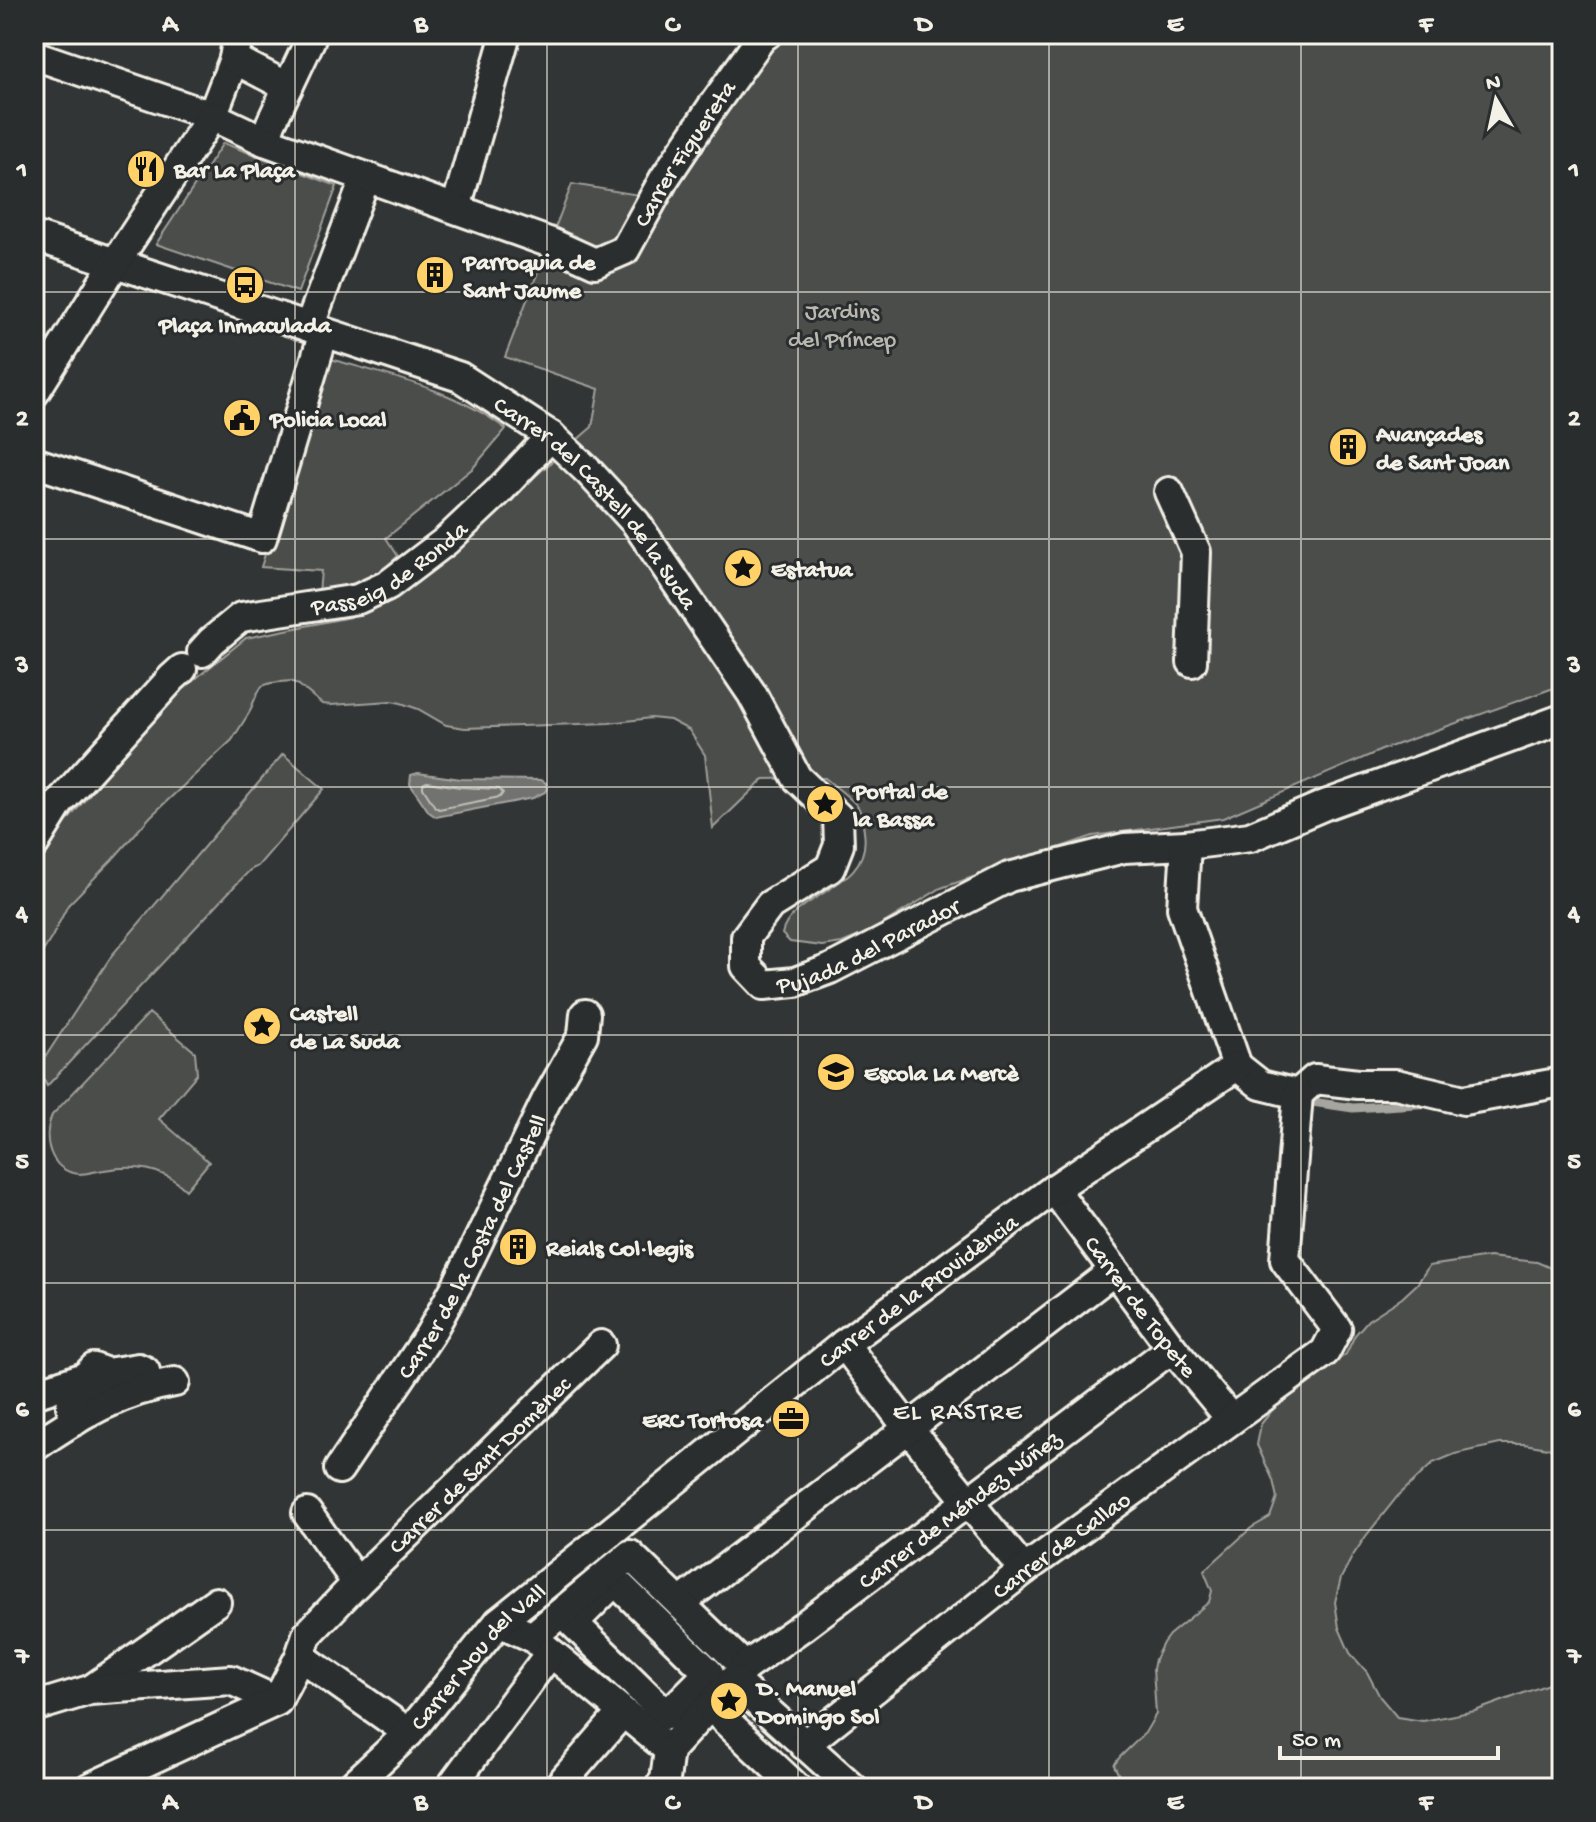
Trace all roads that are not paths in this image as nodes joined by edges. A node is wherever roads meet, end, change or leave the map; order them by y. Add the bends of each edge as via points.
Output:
1 (313, 34) edge
2 (506, 34) edge
3 (767, 34) edge
4 (236, 47) edge
5 (34, 55) edge
6 (288, 87) junction
7 (212, 116) junction
8 (265, 141) junction
9 (366, 177) junction
10 (456, 208) junction
11 (34, 236) edge
12 (115, 263) junction
13 (317, 329) junction
14 (43, 362) edge
15 (34, 393) edge
16 (551, 436) junction
17 (34, 462) edge
18 (1169, 492) dead end
19 (1192, 662) dead end
20 (1562, 719) edge
21 (797, 778) joint
22 (34, 844) edge
23 (1186, 845) junction
24 (585, 1014) dead end
25 (1237, 1066) junction
26 (1562, 1082) edge
27 (1298, 1094) junction
28 (1054, 1189) junction
29 (1114, 1271) junction
30 (844, 1344) junction
31 (601, 1345) dead end
32 (1172, 1348) junction
33 (175, 1382) dead end
34 (34, 1394) edge
35 (1231, 1419) junction
36 (76, 1420) junction
37 (908, 1428) junction
38 (34, 1447) edge
39 (339, 1469) dead end
40 (969, 1501) junction
41 (307, 1513) dead end
42 (612, 1531) junction
43 (630, 1555) junction
44 (1024, 1570) junction
45 (357, 1583) junction
46 (216, 1602) dead end
47 (680, 1603) junction
48 (499, 1622) junction
49 (541, 1645) junction
50 (300, 1656) junction
51 (729, 1674) junction
52 (90, 1690) junction
53 (277, 1701) junction
54 (710, 1706) junction
55 (34, 1707) edge
56 (622, 1713) junction
57 (409, 1733) junction
58 (804, 1745) junction
59 (669, 1750) junction
60 (89, 1788) edge
61 (350, 1788) edge
62 (450, 1788) edge
63 (557, 1788) edge
64 (659, 1788) edge
65 (797, 1788) edge
66 (853, 1788) edge

1 - 6 street
2 - 10 street
3 - 10 street, Carrer Figuereta via 664,179 625,250 595,263
4 - 6 street
4 - 7 street
5 - 7 street
6 - 8 street
7 - 8 street
7 - 12 street
8 - 9 street
9 - 10 street
9 - 13 street
11 - 12 street, Carrer del Castell de la Suda
12 - 13 street, Carrer del Castell de la Suda
12 - 14 street
13 - 16 street, Carrer del Castell de la Suda via 460,377
13 - 17 street via 262,538
14 - 15 street
16 - 21 street, Carrer del Castell de la Suda via 636,523 752,694
16 - 22 street, Passeig de Ronda via 446,541 388,585 358,599 241,617 172,678 60,802
18 - 19 street via 1196,552
20 - 23 street via 1250,837
21 - 23 street, Pujada del Parador via 838,817 839,845 830,868 770,905 746,937 746,966 764,985 795,982 830,969 1009,877 1124,848
23 - 25 street via 1182,908
24 - 39 street, Carrer de la Costa del Castell via 583,1035 458,1283
25 - 27 street via 1261,1085
25 - 28 street, Carrer de la Providència
26 - 27 street via 1464,1100 1396,1084 1315,1079
27 - 35 street, Carrer de Callao via 1285,1260 1337,1329 1325,1352
28 - 29 street, Carrer de Topete
28 - 30 street, Carrer de la Providència
29 - 32 street, Carrer de Topete
29 - 37 street
30 - 37 street
30 - 42 street, Carrer de la Providència
31 - 45 street, Carrer de Sant Domènec
32 - 35 street, Carrer de Topete
32 - 40 street, Carrer de Méndez Núñez
33 - 36 street via 113,1400
34 - 36 street via 85,1377 94,1368 107,1373 145,1371 71,1406
35 - 44 street, Carrer de Callao
36 - 38 street
37 - 40 street
37 - 47 street
40 - 44 street
40 - 51 street, Carrer de Méndez Núñez
41 - 45 street
42 - 43 street
42 - 48 street, Carrer Nou del Vall
43 - 47 street
43 - 49 street
44 - 58 street, Carrer de Callao
45 - 50 street, Carrer de Sant Domènec via 307,1635
46 - 52 street
47 - 51 street
48 - 49 street
48 - 57 street, Carrer Nou del Vall
49 - 56 street
49 - 62 street
50 - 53 street, Carrer de Sant Domènec
50 - 57 street
51 - 51 street via 667,1715 573,1623 615,1581
51 - 54 street
51 - 58 street
52 - 53 street via 231,1680
52 - 55 street
53 - 60 street
54 - 59 street
54 - 65 street
56 - 59 street
56 - 63 street
57 - 61 street, Carrer Nou del Vall
58 - 66 street
59 - 64 street

